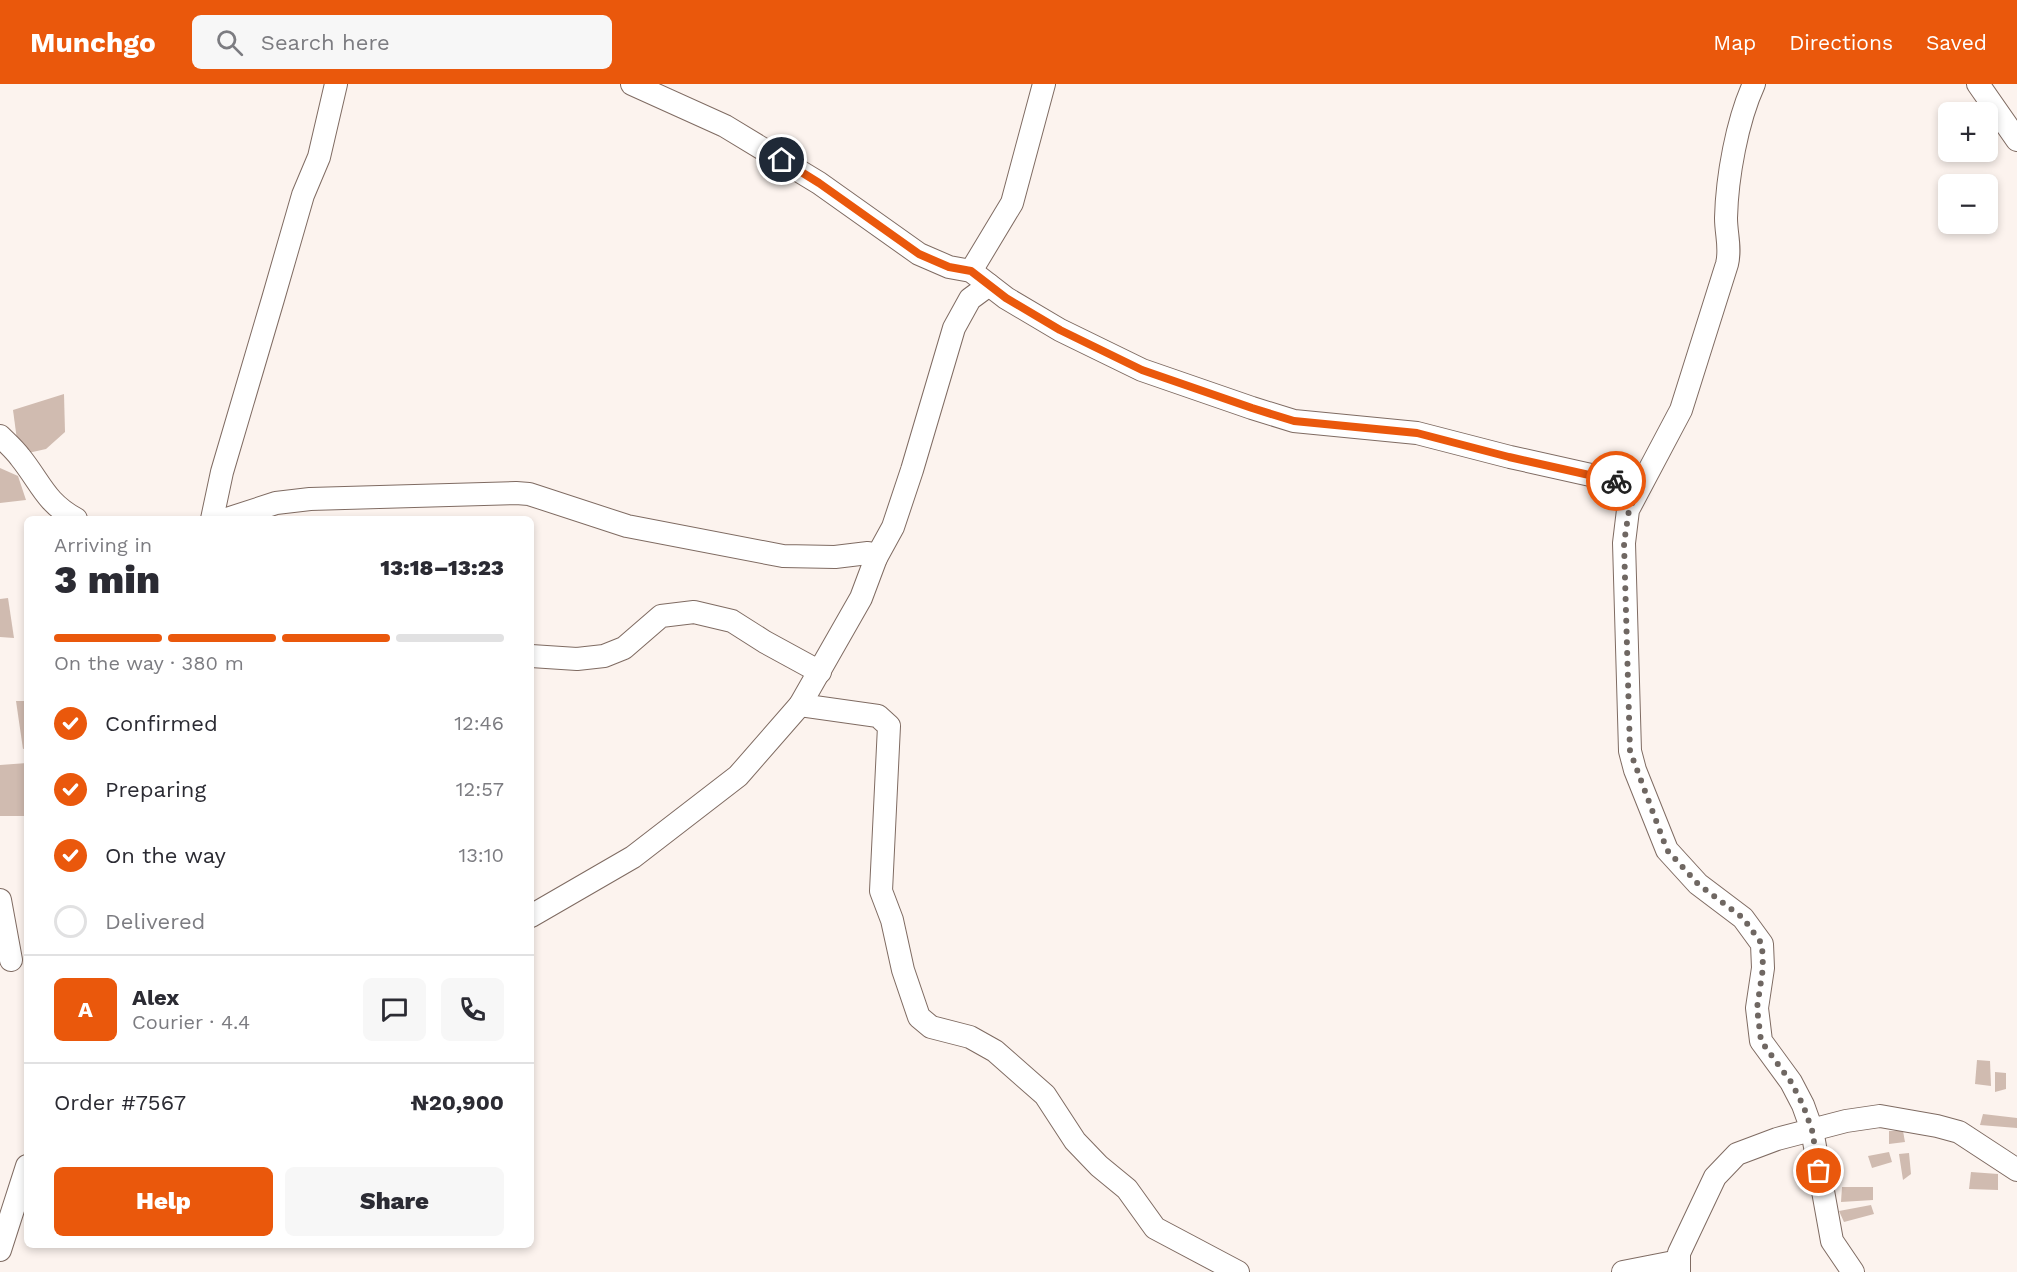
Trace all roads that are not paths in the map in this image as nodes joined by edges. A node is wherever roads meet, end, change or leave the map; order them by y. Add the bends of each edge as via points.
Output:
1 (336, 84) edge
2 (632, 84) edge
3 (1044, 84) edge
4 (1754, 84) edge
5 (1978, 84) edge
6 (2017, 140) edge
7 (978, 281) junction
8 (0, 436) edge
9 (1640, 486) junction
10 (71, 516) edge
11 (213, 516) edge
12 (236, 516) edge
13 (876, 558) junction
14 (534, 656) edge
15 (820, 672) junction
16 (800, 705) junction
17 (0, 900) edge
18 (534, 914) edge
19 (13, 959) edge
20 (1812, 1130) junction
21 (2017, 1170) edge
22 (24, 1175) edge
23 (0, 1250) edge
24 (1679, 1267) edge
25 (1238, 1272) edge
26 (1623, 1272) edge
27 (1853, 1272) edge

1 - 11 street via 320,157 303,195
2 - 7 street via 725,126 819,183 919,254
3 - 7 street via 1012,203
4 - 9 street via 1742,117 1727,199 1727,264 1681,410
5 - 6 street
7 - 9 street via 1101,351 1142,370 1252,408 1294,421 1417,433
7 - 13 street via 954,328 893,527
8 - 10 street via 19,455 49,499
9 - 20 street via 1629,510 1624,543 1630,751 1667,850 1698,884 1743,918 1762,944 1757,1008 1761,1041 1791,1082
12 - 13 street via 276,503 310,499 516,493 627,526 772,554 802,557 868,553
13 - 15 street via 861,598
14 - 15 street via 597,657 624,648 661,616 694,612 732,621
15 - 16 street
16 - 18 street via 729,782 633,857
16 - 25 street via 878,716 889,726 881,891 920,1017 932,1027 970,1037 995,1051 1045,1095 1075,1141 1126,1189 1155,1228
17 - 19 street
20 - 21 street via 1880,1116 1937,1126 1959,1132
20 - 24 street via 1747,1149 1726,1164 1715,1177 1689,1230 1679,1253
20 - 27 street via 1832,1241
22 - 23 street
24 - 26 street

